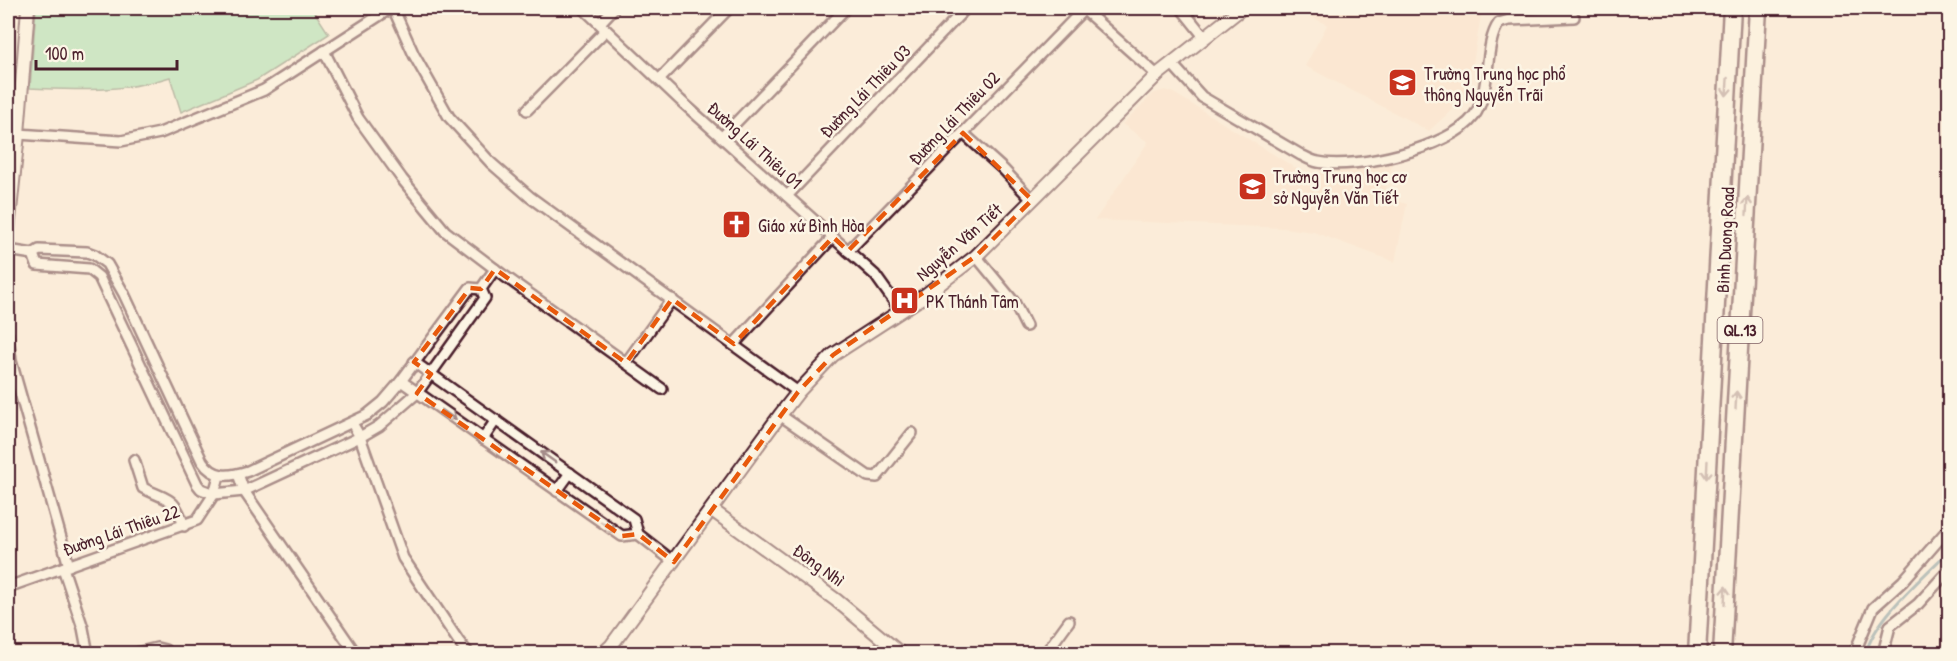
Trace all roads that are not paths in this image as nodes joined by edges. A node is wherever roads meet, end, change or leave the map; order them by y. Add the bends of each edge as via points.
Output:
1 (28, 8) edge
2 (392, 8) edge
3 (583, 8) edge
4 (614, 8) edge
5 (729, 8) edge
6 (846, 8) edge
7 (966, 8) edge
8 (1181, 8) edge
9 (1242, 8) edge
10 (1732, 8) edge
11 (1758, 8) edge
12 (1087, 10) edge
13 (1574, 17) dead end
14 (603, 27) junction
15 (1205, 38) junction
16 (324, 51) junction
17 (1729, 53) junction
18 (1755, 54) junction
19 (1172, 64) junction
20 (1157, 75) junction
21 (659, 80) junction
22 (527, 110) dead end
23 (963, 133) junction
24 (18, 134) junction
25 (722, 138) junction
26 (787, 196) junction
27 (1032, 200) junction
28 (8, 230) edge
29 (833, 237) junction
30 (8, 250) edge
31 (848, 251) junction
32 (33, 254) junction
33 (976, 256) junction
34 (495, 269) junction
35 (481, 289) junction
36 (672, 299) junction
37 (900, 310) junction
38 (1026, 326) dead end
39 (8, 335) edge
40 (734, 344) junction
41 (414, 362) junction
42 (626, 363) junction
43 (430, 374) junction
44 (401, 381) junction
45 (662, 389) dead end
46 (798, 392) junction
47 (417, 393) junction
48 (780, 415) junction
49 (496, 420) junction
50 (352, 423) junction
51 (912, 433) dead end
52 (360, 437) junction
53 (483, 439) junction
54 (134, 460) dead end
55 (570, 473) junction
56 (238, 474) junction
57 (219, 476) junction
58 (244, 491) junction
59 (557, 491) junction
60 (214, 494) junction
61 (712, 510) junction
62 (184, 526) junction
63 (1950, 527) edge
64 (638, 534) junction
65 (674, 562) junction
66 (66, 567) junction
67 (1950, 569) edge
68 (8, 587) edge
69 (1069, 621) dead end
70 (88, 654) edge
71 (132, 654) edge
72 (166, 654) edge
73 (356, 654) edge
74 (469, 654) edge
75 (602, 654) edge
76 (901, 654) edge
77 (1045, 654) edge
78 (1697, 654) edge
79 (1722, 654) edge
80 (1854, 654) edge
81 (1883, 654) edge

1 - 24 street
2 - 16 street
2 - 36 street via 449,117 492,163 530,197
3 - 14 street, Đường Lái Thiêu 01
4 - 14 street
5 - 21 street
6 - 25 street
7 - 26 street, Đường Lái Thiêu 03
8 - 15 street
9 - 15 street, Nguyễn Văn Tiết
10 - 17 highway, Binh Duong Road / QL.13
11 - 18 highway, Binh Duong Road / QL.13
12 - 20 street
12 - 23 street, Đường Lái Thiêu 02
13 - 19 street via 1499,23 1492,37 1483,95 1474,116 1434,143 1407,154 1355,162 1316,162 1301,155 1202,97
14 - 21 street, Đường Lái Thiêu 01
14 - 22 street
15 - 19 street, Nguyễn Văn Tiết
16 - 24 street via 264,90 160,133 121,141
16 - 34 street via 358,118 402,179 445,231
17 - 18 highway
17 -> 78 highway, Binh Duong Road / QL.13
79 -> 18 highway, Binh Duong Road / QL.13
19 - 20 street, Nguyễn Văn Tiết
20 - 27 street, Nguyễn Văn Tiết
21 - 25 street, Đường Lái Thiêu 01
23 - 27 street
23 - 31 street, Đường Lái Thiêu 02
24 - 28 street
25 - 26 street, Đường Lái Thiêu 01
26 - 29 street, Đường Lái Thiêu 01
27 - 33 street, Nguyễn Văn Tiết
29 - 31 street, Đường Lái Thiêu 01
29 - 40 street
30 - 32 street
31 - 37 street, Đường Lái Thiêu 01 via 874,274
32 - 57 street via 39,250 87,252 107,264 202,461
32 - 60 street via 38,265 89,269 99,277 197,484
33 - 37 street, Nguyễn Văn Tiết
33 - 38 street via 1014,302
34 - 35 street
34 - 42 street
35 - 41 street via 470,288
35 - 43 street via 485,298
36 - 40 street
36 - 42 street
37 - 46 street, Nguyễn Văn Tiết via 833,355
39 - 66 street via 11,361
40 - 46 street
41 - 43 street
41 - 44 street
42 - 45 street
43 - 47 street
43 - 49 street
44 - 47 street
44 - 50 street via 383,402
46 - 48 street, Nguyễn Văn Tiết
47 - 52 street via 389,419
47 -> 53 street
48 - 51 street via 868,476 877,477
48 - 61 street, Nguyễn Văn Tiết
49 - 53 street
55 -> 49 street
50 - 52 street
50 - 56 street
52 - 58 street
52 - 74 street via 403,558
53 - 59 street
54 - 62 street via 143,488 178,508
55 - 59 street
55 - 64 street via 634,519
56 - 57 street
56 - 58 street
57 - 60 street, Đường Lái Thiêu 22
58 - 60 street
58 - 73 street
59 -> 64 street via 622,536
60 - 62 street, Đường Lái Thiêu 22 via 197,520
61 - 65 street, Nguyễn Văn Tiết
61 - 76 street, Đông Nhì via 836,600
62 - 66 street, Đường Lái Thiêu 22
63 - 80 street via 1904,581 1873,608
64 - 65 street
65 - 75 street, Nguyễn Văn Tiết
66 - 68 street, Đường Lái Thiêu 22
66 - 70 street
67 - 81 street via 1918,604 1890,626
69 - 77 street
71 - 72 street via 157,648

